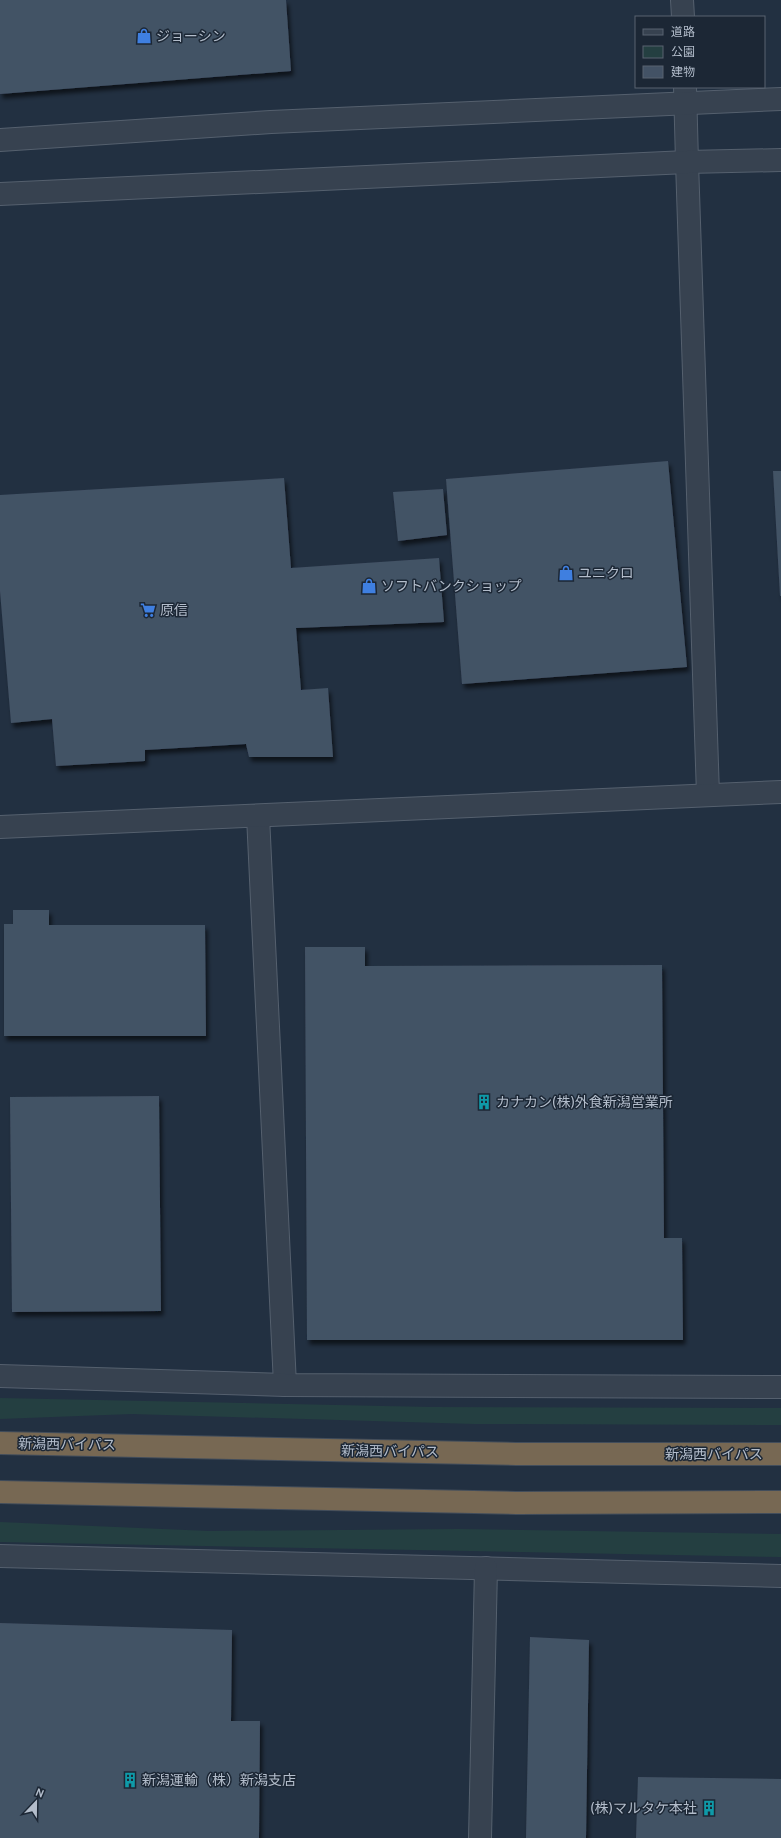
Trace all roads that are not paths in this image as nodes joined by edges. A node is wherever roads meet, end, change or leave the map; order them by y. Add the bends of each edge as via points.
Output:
1 (682, 0) edge
2 (683, 16) edge
3 (685, 95) edge
4 (781, 99) edge
5 (0, 140) edge
6 (781, 160) edge
7 (687, 162) junction
8 (0, 194) edge
9 (781, 792) edge
10 (708, 795) junction
11 (258, 816) junction
12 (0, 827) edge
13 (0, 1376) edge
14 (285, 1385) junction
15 (781, 1387) edge
16 (0, 1443) edge
17 (781, 1454) edge
18 (0, 1492) edge
19 (781, 1502) edge
20 (0, 1556) edge
21 (486, 1568) junction
22 (781, 1576) edge
23 (480, 1838) edge

1 - 2 street
3 - 4 street
3 - 5 street
3 - 7 street
6 - 7 street
7 - 8 street
7 - 10 street
9 - 10 street
10 - 11 street
11 - 12 street
11 - 14 street
13 - 14 street
14 - 15 street
16 - 17 highway, 新潟西バイパス via 516,1454
18 - 19 highway via 516,1503
20 - 21 street
21 - 22 street
21 - 23 street

